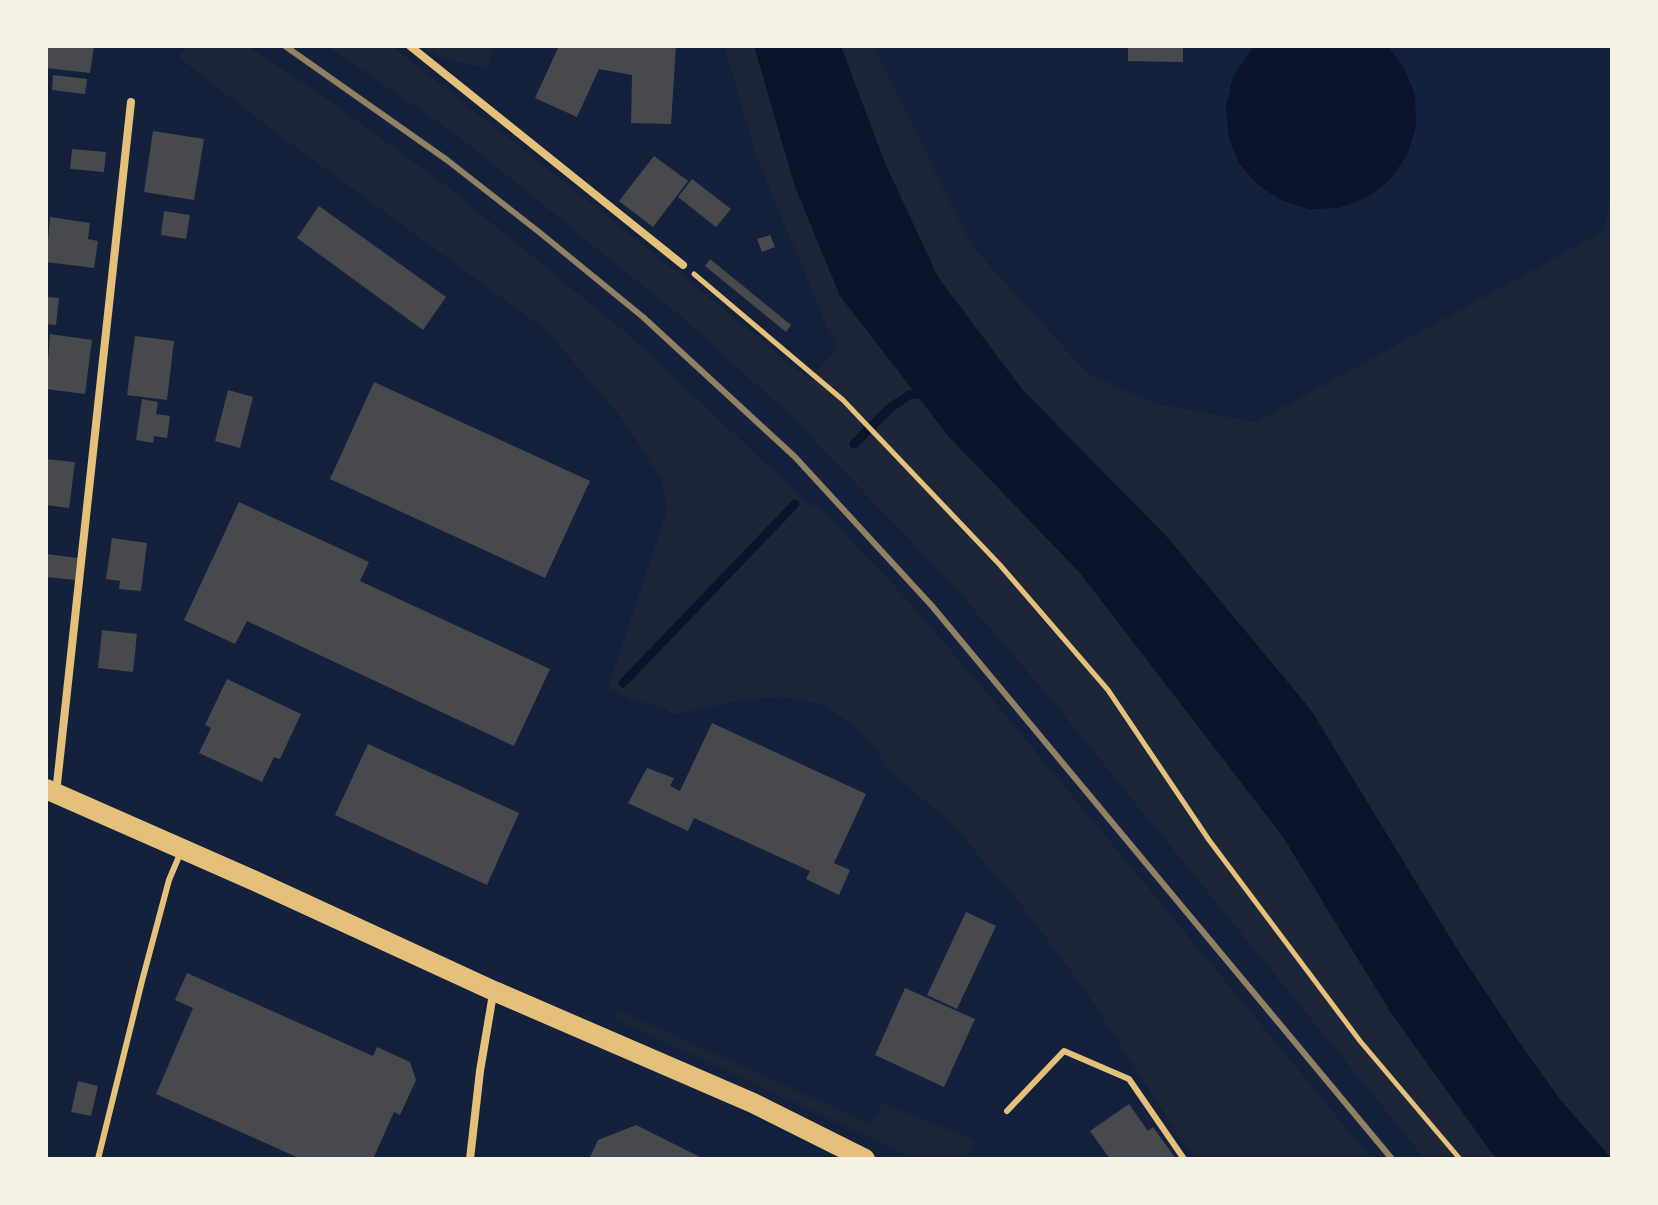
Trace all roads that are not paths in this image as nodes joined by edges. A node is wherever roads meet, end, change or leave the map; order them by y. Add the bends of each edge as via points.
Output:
1 (410, 46) edge
2 (131, 102) dead end
3 (683, 265) road end
4 (51, 791) edge
5 (182, 849) junction
6 (494, 991) junction
7 (1007, 1111) dead end
8 (98, 1159) edge
9 (470, 1159) edge
10 (865, 1159) edge
11 (1184, 1159) edge

1 - 3 street
2 - 4 street
4 - 5 main road
5 - 6 main road
5 - 8 lane via 169,880
6 - 9 street
6 - 10 main road via 753,1103
7 - 11 lane via 1064,1051 1129,1079

